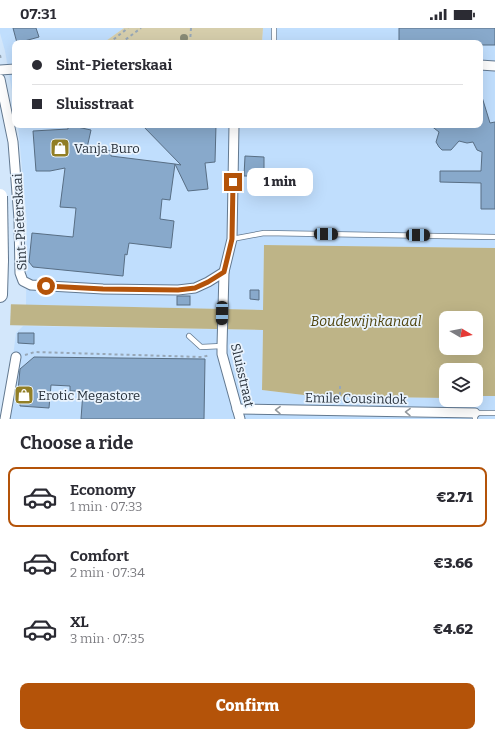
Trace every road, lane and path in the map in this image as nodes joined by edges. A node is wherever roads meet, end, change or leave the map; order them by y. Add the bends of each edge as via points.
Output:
1 (128, 28) edge
2 (141, 28) edge
3 (191, 28) edge
4 (274, 28) edge
5 (113, 40) edge
6 (125, 40) edge
7 (190, 40) edge
8 (274, 40) edge
9 (483, 66) edge
10 (495, 66) edge
11 (12, 69) edge
12 (0, 70) edge
13 (0, 79) edge
14 (234, 128) edge
15 (0, 196) edge
16 (495, 237) edge
17 (232, 239) junction
18 (224, 272) junction
19 (0, 295) edge
20 (189, 336) dead end
21 (222, 346) junction
22 (16, 357) joint
23 (340, 384) dead end
24 (238, 409) junction
25 (339, 411) junction
26 (495, 413) edge
27 (475, 416) edge
28 (5, 419) edge
29 (240, 419) edge

1 - 5 path
2 - 6 path
3 - 7 path
4 - 8 lane
9 - 10 street
11 - 12 street
13 - 18 street, Sint-Pieterskaai via 13,142 20,273 23,280 31,285 178,290 195,288
14 - 17 street
15 - 19 main road, Sint-Pieterskaai, bridge
16 - 17 lane via 264,233
17 - 18 street
18 - 21 street, Sluisstraat
20 - 21 lane via 201,347
21 - 22 path via 202,357 35,352
21 - 24 street, Sluisstraat
22 - 28 street
23 - 25 path
25 -> 24 street, Emile Cousindok
24 - 29 street, Sluisstraat
27 -> 25 street, Emile Cousindok
26 - 27 lane

